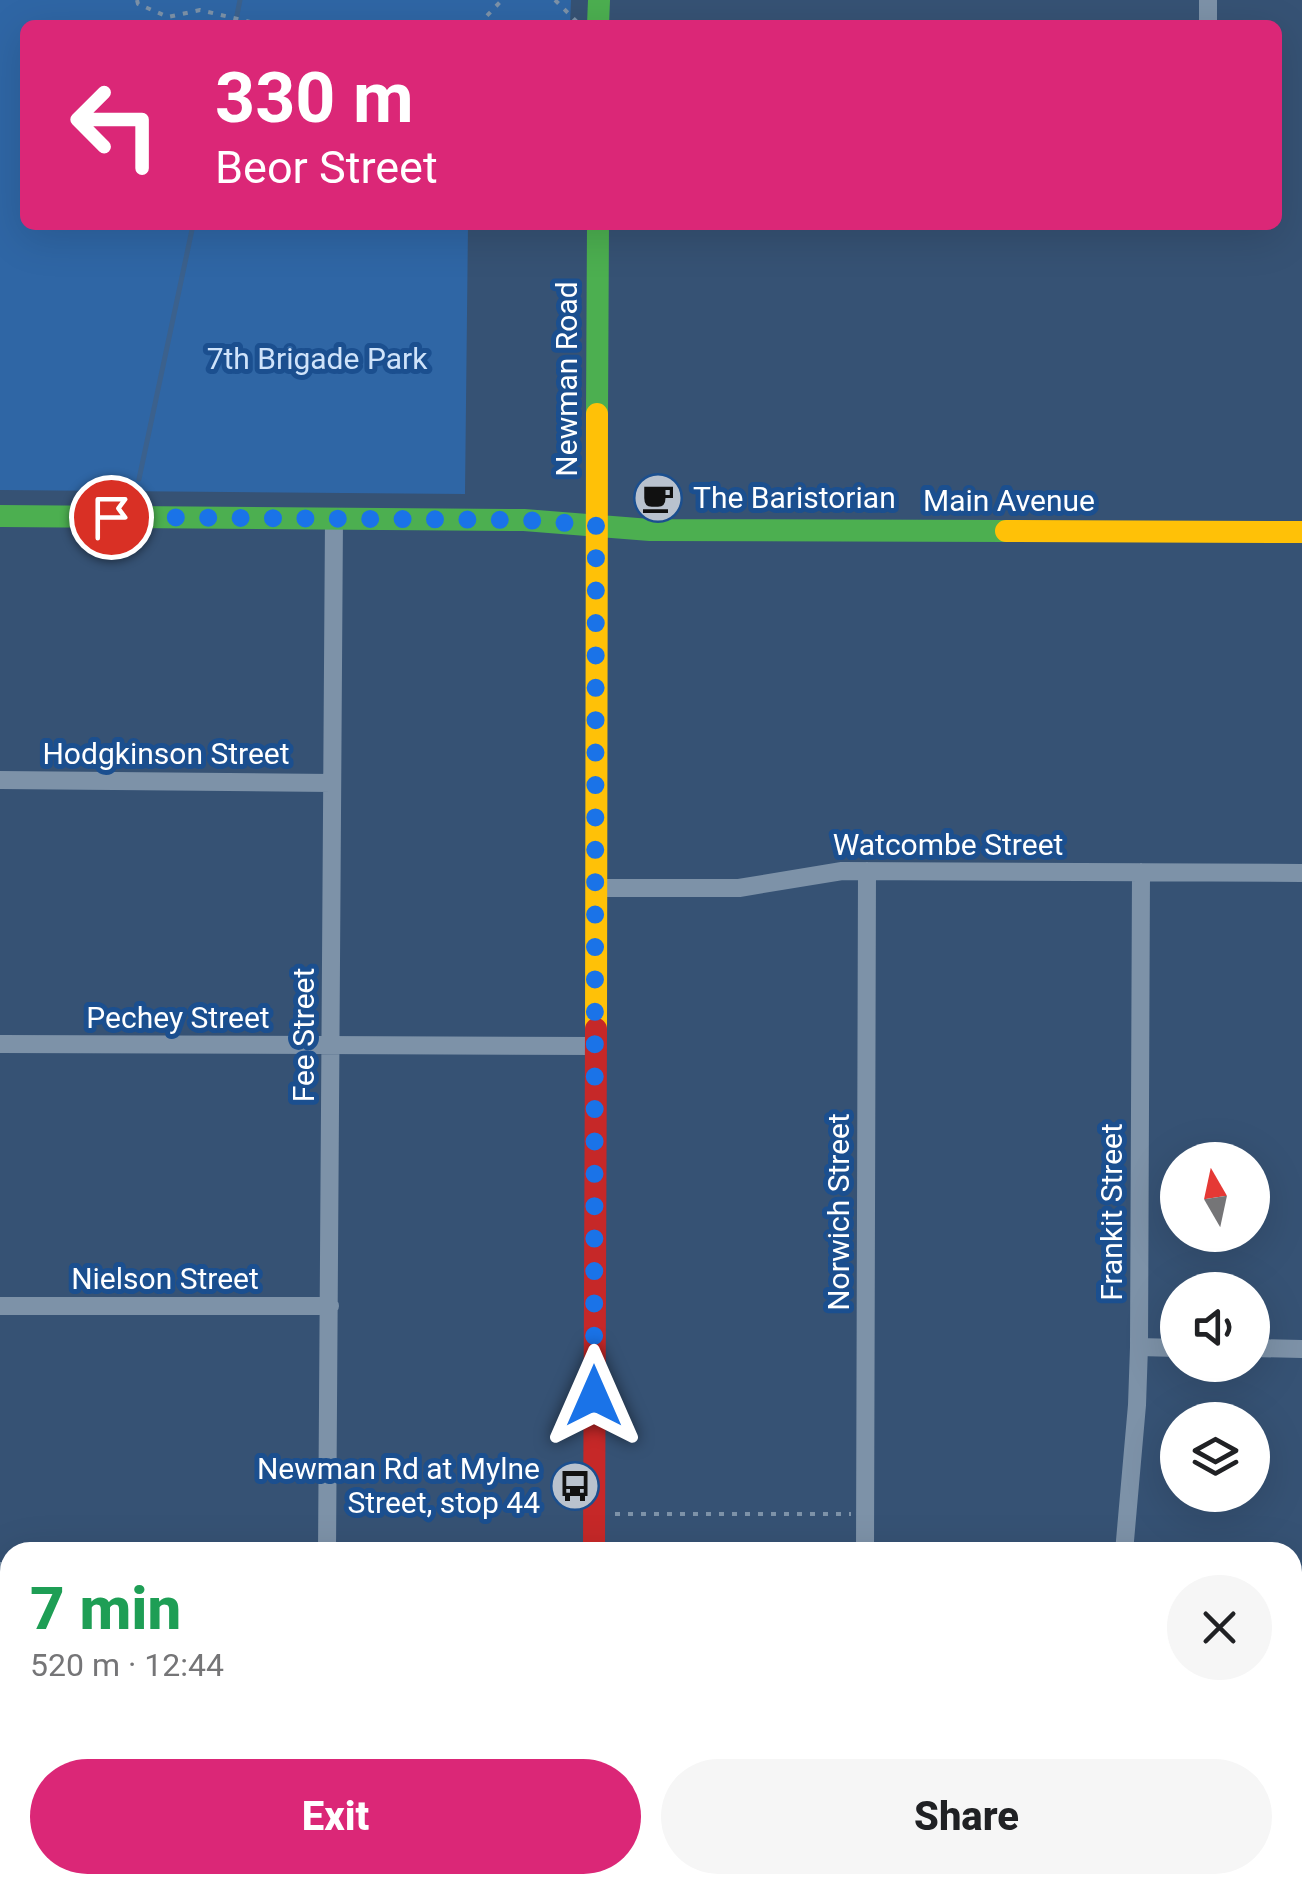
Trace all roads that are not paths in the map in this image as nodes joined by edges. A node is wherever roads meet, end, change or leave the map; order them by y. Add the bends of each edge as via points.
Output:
1 (598, 230) edge
2 (0, 516) edge
3 (334, 518) junction
4 (596, 525) junction
5 (1302, 532) edge
6 (0, 780) edge
7 (332, 783) junction
8 (867, 871) junction
9 (1141, 872) junction
10 (1302, 873) edge
11 (596, 888) junction
12 (0, 1044) edge
13 (331, 1046) junction
14 (595, 1046) junction
15 (0, 1306) edge
16 (330, 1306) junction
17 (1139, 1347) junction
18 (1160, 1348) edge
19 (1270, 1348) edge
20 (1302, 1348) edge
21 (327, 1542) edge
22 (594, 1542) edge
23 (865, 1542) edge
24 (1125, 1542) edge

1 - 4 main road, Newman Road
2 - 3 main road, Main Avenue
3 - 4 main road, Main Avenue
3 - 7 street, Fee Street
4 - 5 main road, Main Avenue
4 - 11 main road, Newman Road
6 - 7 street, Hodgkinson Street
7 - 13 street, Fee Street
8 - 9 street, Watcombe Street
8 - 11 street, Watcombe Street via 739,888
8 - 23 street, Norwich Street
9 - 10 street, Watcombe Street
9 - 17 street, Frankit Street
11 - 14 main road, Newman Road
12 - 13 street, Pechey Street
13 - 14 street, Pechey Street
13 - 16 street, Fee Street
14 - 22 main road, Newman Road
15 - 16 street, Nielson Street
16 - 21 street, Fee Street
17 - 18 street
17 - 24 street, Frankit Street
19 - 20 street

